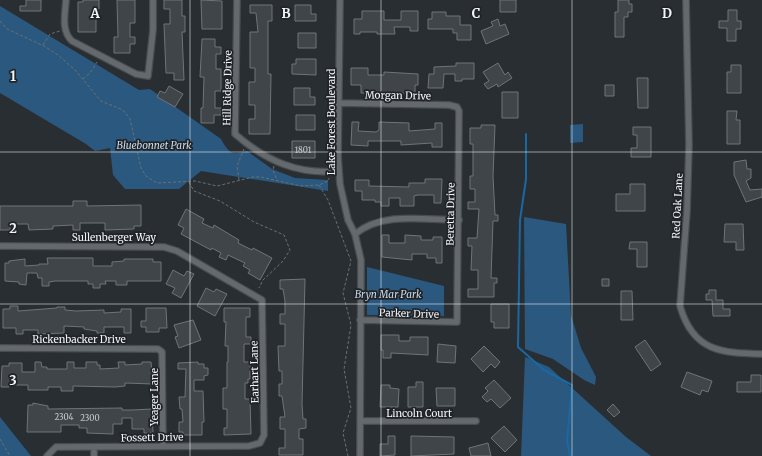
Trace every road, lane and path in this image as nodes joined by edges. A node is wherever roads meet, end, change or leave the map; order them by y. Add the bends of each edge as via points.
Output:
1 (66, 0) edge
2 (153, 0) edge
3 (237, 0) edge
4 (340, 0) edge
5 (686, 0) edge
6 (0, 21) edge
7 (66, 29) junction
8 (43, 45) junction
9 (100, 56) junction
10 (83, 80) junction
11 (338, 103) junction
12 (457, 107) joint
13 (246, 144) junction
14 (276, 161) junction
15 (339, 171) junction
16 (329, 172) junction
17 (277, 180) junction
18 (189, 181) junction
19 (239, 181) junction
20 (319, 185) junction
21 (459, 220) junction
22 (355, 234) junction
23 (0, 246) edge
24 (259, 288) dead end
25 (262, 300) joint
26 (360, 320) junction
27 (457, 322) joint
28 (0, 348) edge
29 (158, 349) joint
30 (762, 354) edge
31 (361, 421) junction
32 (476, 421) dead end
33 (0, 440) edge
34 (260, 443) joint
35 (163, 446) junction
36 (94, 447) junction
37 (10, 456) edge
38 (47, 456) edge
39 (94, 456) edge
40 (348, 456) edge
41 (360, 456) edge

1 - 7 street
2 - 9 street via 148,76 136,74
3 - 13 street, Hill Ridge Drive via 235,134
4 - 11 street, Lake Forest Boulevard
5 - 30 street, Red Oak Lane via 689,145 680,306 682,316 701,342 722,352
6 - 8 path via 7,29
7 - 8 path via 50,34
7 - 9 street via 67,36 72,41
8 - 10 path via 58,55
9 - 10 path
10 - 18 path via 101,102 123,110 130,119 141,168 146,176 160,184
11 - 12 street, Morgan Drive
11 - 15 street, Lake Forest Boulevard
12 - 21 street, Beretta Drive via 460,115
13 - 14 street, Hill Ridge Drive
13 - 19 path via 238,162
14 - 16 street, Hill Ridge Drive via 296,170
14 - 17 path via 273,170
15 - 16 street, Hill Ridge Drive
15 - 22 street, Lake Forest Boulevard via 344,206
16 - 20 path via 328,181
17 - 19 path via 257,177
17 - 20 path via 301,186
18 - 19 path via 217,186
18 - 24 path via 194,191 220,201 254,222 284,235 290,250
20 - 40 path via 328,200 351,261 343,292 351,325 344,369 351,408 343,433
21 - 22 street via 388,220 375,222
21 - 27 street, Beretta Drive
22 - 26 street, Lake Forest Boulevard via 361,260
23 - 25 street, Sullenberger Way via 164,247 177,251
25 - 34 street, Earhart Lane via 264,435
26 - 27 street, Parker Drive
26 - 31 street, Lake Forest Boulevard
28 - 29 street, Rickenbacker Drive
29 - 35 street, Yeager Lane via 162,352
31 - 32 street, Lincoln Court
31 - 41 street, Lake Forest Boulevard
33 - 37 path
34 - 35 street, Fossett Drive via 248,446
35 - 36 street, Fossett Drive
36 - 38 street, Fossett Drive via 56,447
36 - 39 street

